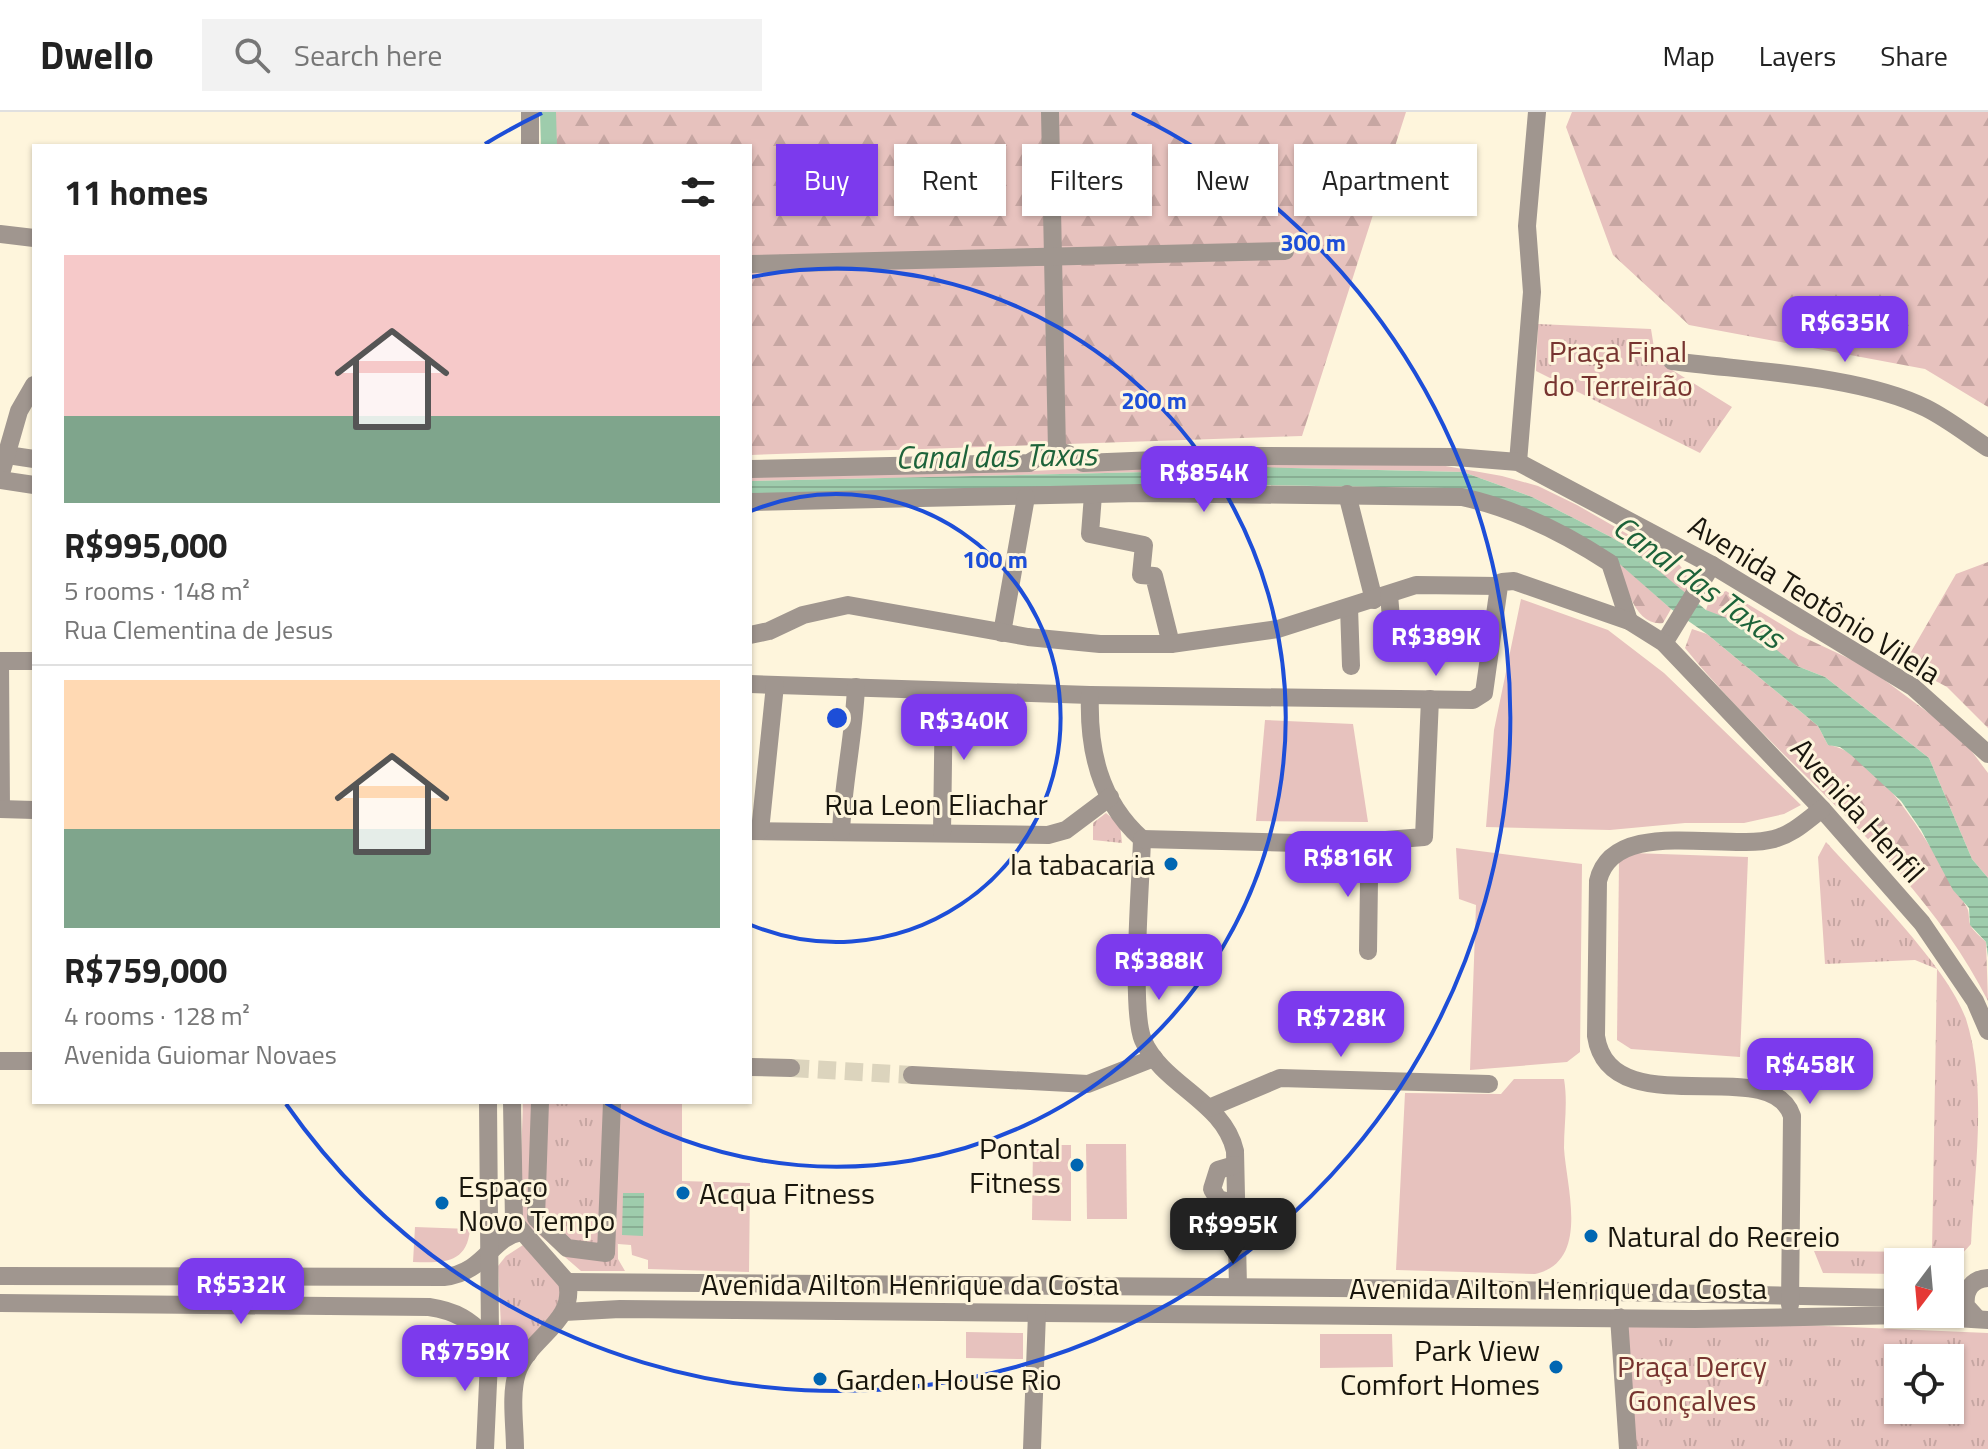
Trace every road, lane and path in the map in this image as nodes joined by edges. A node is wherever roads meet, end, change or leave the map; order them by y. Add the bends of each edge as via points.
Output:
1 (530, 112) edge
2 (1050, 112) edge
3 (1537, 112) edge
4 (530, 144) edge
5 (0, 234) edge
6 (32, 238) edge
7 (1285, 251) dead end
8 (1053, 257) junction
9 (752, 264) edge
10 (1672, 361) dead end
11 (32, 388) edge
12 (1988, 448) edge
13 (1057, 450) junction
14 (32, 459) edge
15 (1518, 462) junction
16 (2, 466) edge
17 (752, 469) edge
18 (32, 484) edge
19 (1347, 494) junction
20 (1093, 495) junction
21 (1026, 497) junction
22 (752, 502) edge
23 (1712, 565) junction
24 (1499, 586) junction
25 (1382, 597) junction
26 (1349, 607) junction
27 (1629, 621) junction
28 (1002, 633) junction
29 (752, 635) edge
30 (1664, 643) junction
31 (1171, 644) junction
32 (1386, 644) dead end
33 (0, 661) edge
34 (32, 661) edge
35 (1351, 666) dead end
36 (752, 684) edge
37 (775, 685) junction
38 (856, 687) junction
39 (944, 691) junction
40 (1090, 695) junction
41 (1430, 699) junction
42 (1988, 754) edge
43 (1110, 797) junction
44 (1, 809) edge
45 (1822, 809) junction
46 (32, 810) edge
47 (755, 831) edge
48 (841, 832) junction
49 (942, 833) junction
50 (1142, 839) junction
51 (1358, 843) junction
52 (1368, 951) dead end
53 (1988, 1031) edge
54 (1154, 1058) junction
55 (0, 1061) edge
56 (32, 1061) edge
57 (752, 1067) edge
58 (791, 1068) tunnel mouth
59 (912, 1075) tunnel mouth
60 (1489, 1084) dead end
61 (488, 1104) edge
62 (512, 1104) edge
63 (540, 1104) edge
64 (612, 1104) edge
65 (1209, 1108) junction
66 (521, 1232) junction
67 (490, 1255) junction
68 (1988, 1262) edge
69 (0, 1276) edge
70 (243, 1278) junction
71 (567, 1282) junction
72 (975, 1285) junction
73 (1238, 1287) junction
74 (1969, 1288) edge
75 (1459, 1289) junction
76 (1790, 1294) junction
77 (1837, 1297) junction
78 (1884, 1298) edge
79 (0, 1303) edge
80 (243, 1305) junction
81 (564, 1312) junction
82 (976, 1313) junction
83 (1037, 1313) junction
84 (1460, 1316) junction
85 (1790, 1316) junction
86 (1619, 1317) junction
87 (1837, 1317) junction
88 (1982, 1319) edge
89 (490, 1339) junction
90 (528, 1354) junction
91 (485, 1449) edge
92 (515, 1449) edge
93 (1032, 1449) edge
94 (1628, 1449) edge

1 - 4 street
2 - 8 street
3 - 15 street via 1527,226 1532,292
5 - 6 street
7 - 8 street
8 - 9 street
8 - 13 street
10 - 12 street via 1832,383 1905,400
11 - 16 street
13 - 15 street via 1083,463 1254,456
13 - 17 street via 1029,463
14 - 16 street
15 - 23 street, Avenida Teotônio Vilela
16 - 18 street
19 - 20 street
19 - 25 street
19 - 27 street via 1462,497 1557,533 1610,563
20 - 21 street
20 - 31 street via 1090,534 1144,545 1141,575 1154,576
21 - 22 street
21 - 28 street
23 - 30 street
23 - 42 street, Avenida Teotônio Vilela via 1913,687
24 - 25 street, Avenida Henfil via 1433,583
24 - 27 street, Avenida Henfil via 1514,581
24 - 41 street via 1484,693 1473,700
25 - 26 street, Avenida Henfil
25 - 32 street via 1391,618
26 - 31 street, Avenida Henfil via 1278,629
26 - 35 street
27 - 30 street, Avenida Henfil
28 - 29 street, Avenida Henfil via 848,605
28 - 31 street, Avenida Henfil via 1100,644
30 - 45 street, Avenida Henfil
33 - 34 street
33 - 44 street
36 - 37 street
37 - 38 street
37 - 47 street
38 - 39 street
38 - 48 street
39 - 40 street
39 - 49 street
40 - 41 street
40 - 43 street via 1088,737
41 - 51 street via 1424,837
43 - 49 street, Rua Leon Eliachar via 1058,834
43 - 50 street
44 - 46 street
45 - 53 street, Avenida Henfil via 1946,953
45 - 76 street via 1772,839 1646,842 1623,848 1605,861 1598,881 1596,1036 1604,1061 1634,1081 1748,1089 1788,1106
47 - 48 street, Rua Leon Eliachar
48 - 49 street, Rua Leon Eliachar
50 - 51 street
50 - 54 street via 1138,1014 1143,1041
51 - 52 street via 1369,880
54 - 59 street via 1088,1084
54 - 65 street
55 - 56 street
57 - 58 street
60 - 65 street via 1280,1078
61 - 67 street
62 - 66 street via 512,1214
63 - 64 street via 536,1218 567,1248 606,1253
65 - 73 street via 1232,1137
66 - 67 street via 503,1239
66 - 71 street
67 - 70 street via 467,1271 444,1277
67 - 89 street
68 - 74 street
69 - 70 street
70 - 80 street
71 - 72 street, Avenida Ailton Henrique da Costa
71 - 81 street
72 - 73 street, Avenida Ailton Henrique da Costa
72 - 82 street
73 - 75 street, Avenida Ailton Henrique da Costa
74 - 88 street via 1966,1306
75 - 76 street, Avenida Ailton Henrique da Costa
75 - 84 street
76 - 77 street, Avenida Ailton Henrique da Costa
76 - 85 street
77 - 78 street, Avenida Ailton Henrique da Costa
77 - 87 street
79 - 80 street
80 - 89 street via 437,1308 476,1323
81 - 82 street, Avenida Ailton Henrique da Costa
81 - 90 street
82 - 83 street, Avenida Ailton Henrique da Costa
83 - 84 street, Avenida Ailton Henrique da Costa
83 - 93 street
84 - 86 street, Avenida Ailton Henrique da Costa
85 - 86 street, Avenida Ailton Henrique da Costa
85 - 87 street, Avenida Ailton Henrique da Costa
86 - 94 street
87 - 88 street, Avenida Ailton Henrique da Costa
89 - 90 street via 508,1354
89 - 91 street
90 - 92 street via 515,1379

